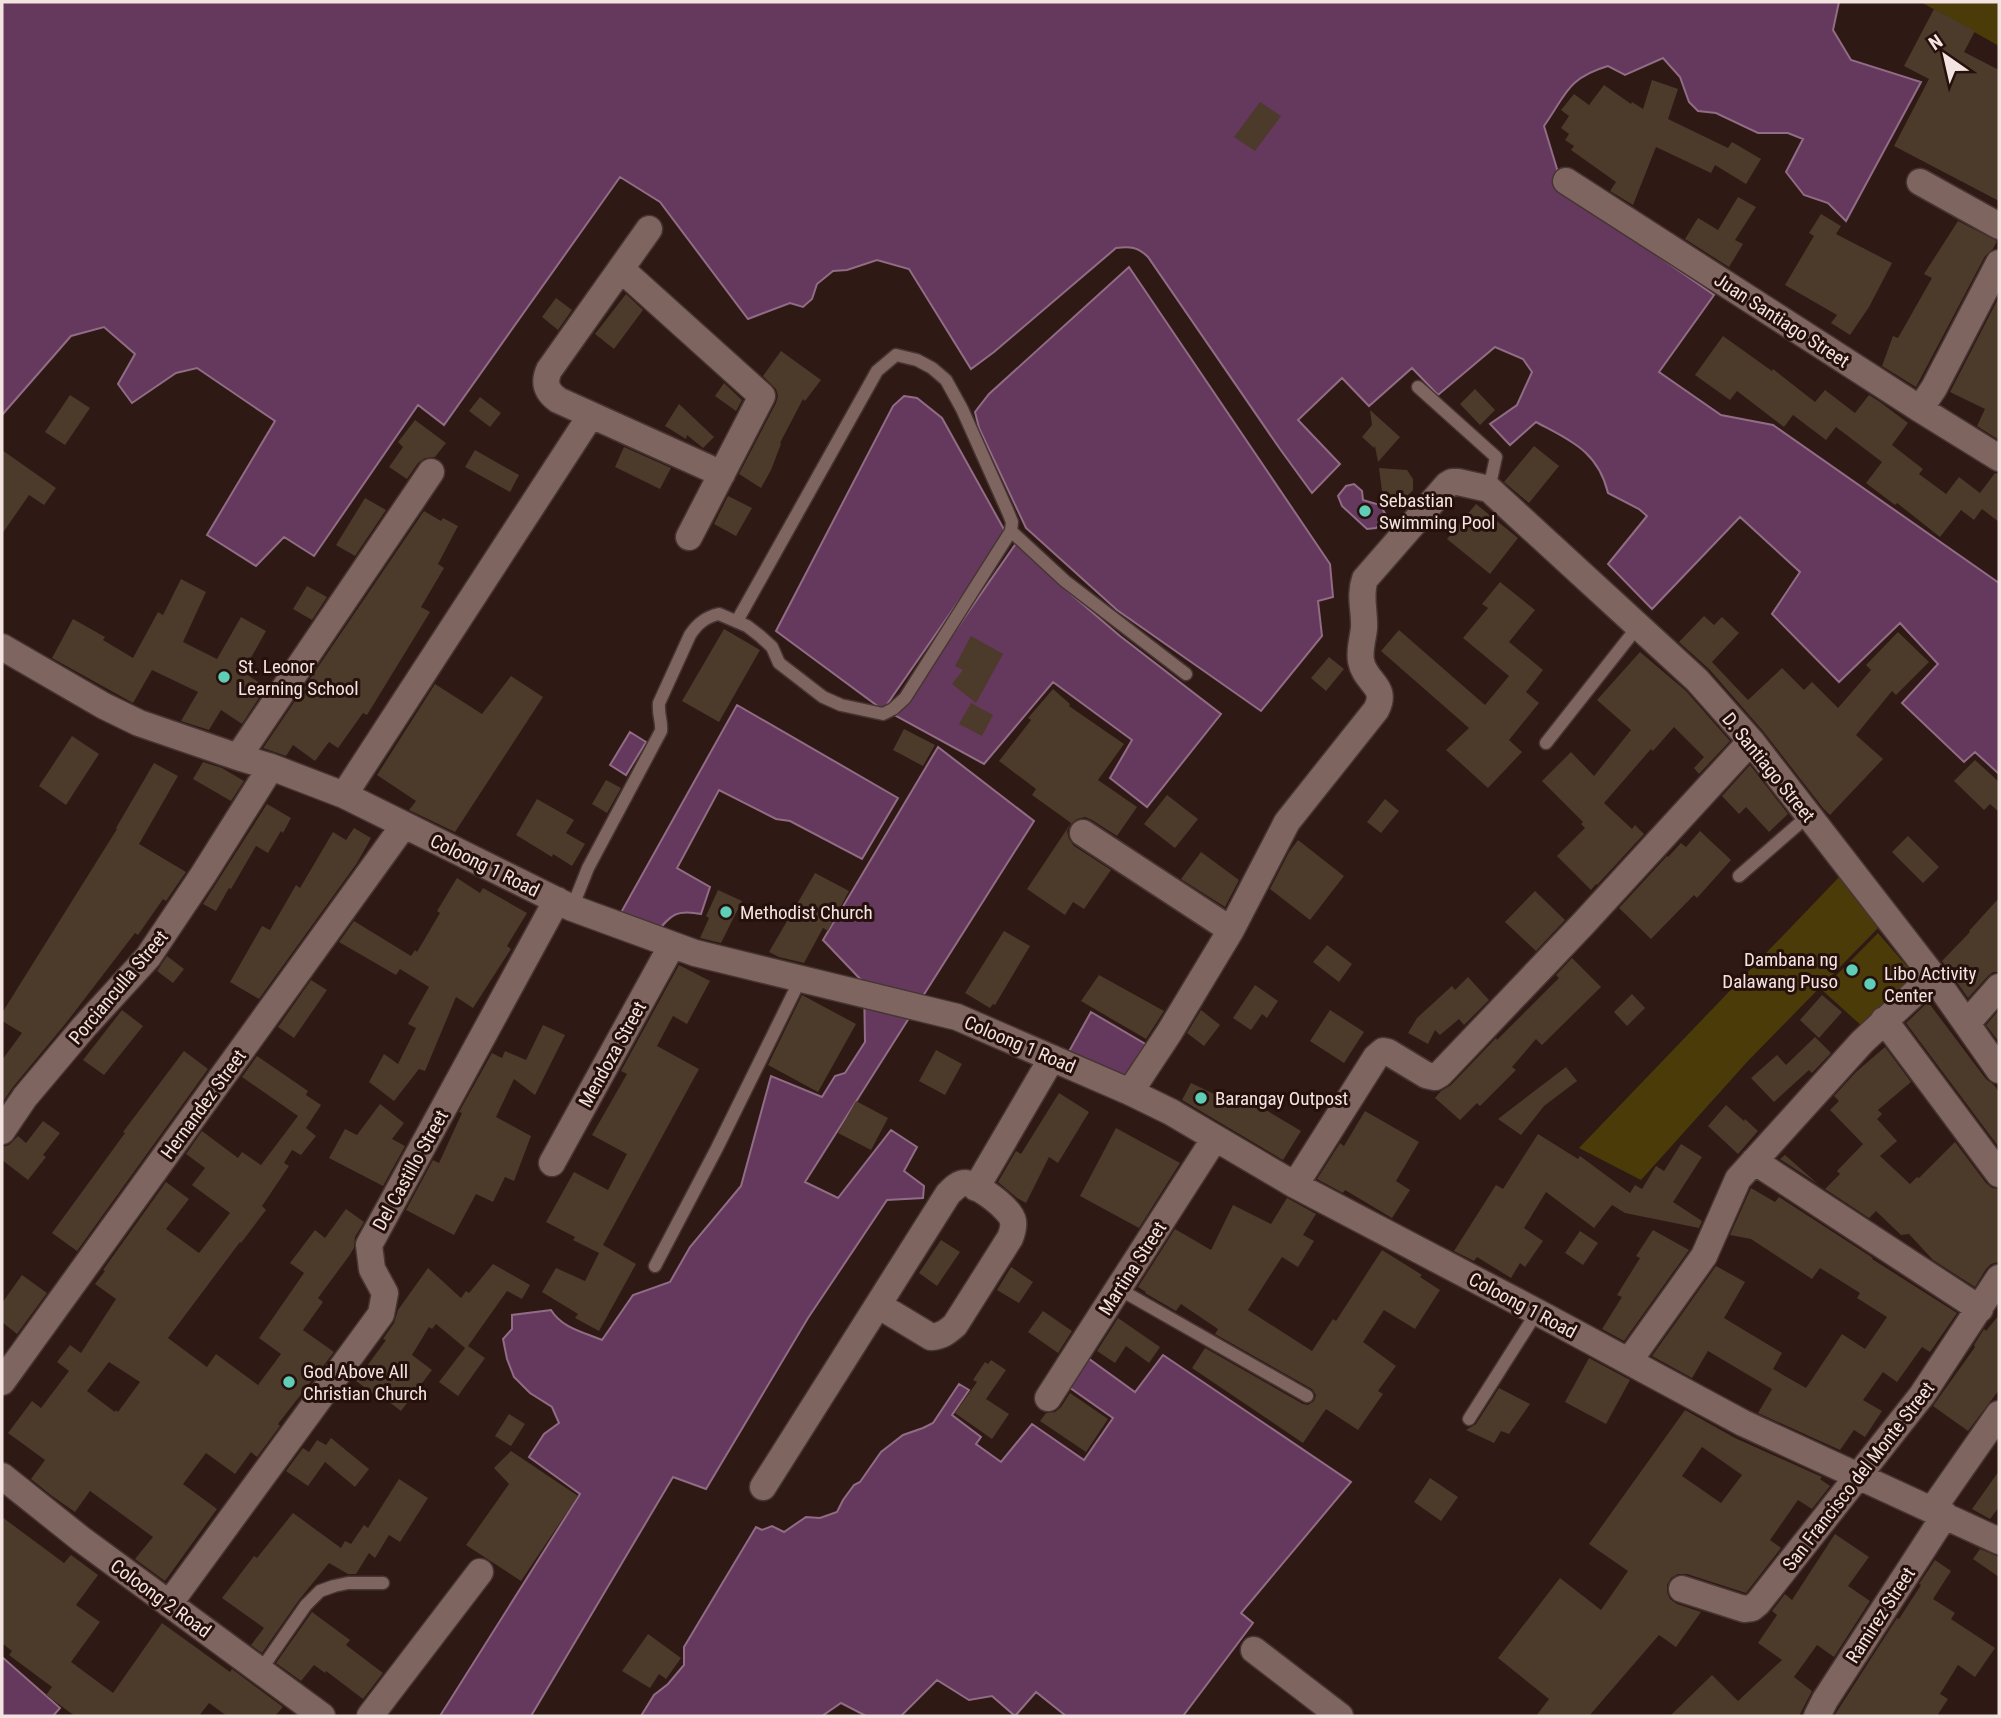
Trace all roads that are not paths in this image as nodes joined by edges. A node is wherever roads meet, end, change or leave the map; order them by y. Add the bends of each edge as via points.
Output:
1 (1566, 181) dead end
2 (1920, 182) dead end
3 (1999, 226) edge
4 (649, 229) dead end
5 (1999, 263) edge
6 (621, 269) junction
7 (1418, 387) dead end
8 (1920, 409) junction
9 (592, 415) junction
10 (1999, 457) edge
11 (431, 471) dead end
12 (722, 474) junction
13 (1494, 494) junction
14 (1012, 531) junction
15 (689, 537) dead end
16 (737, 621) junction
17 (1639, 625) junction
18 (2, 647) edge
19 (1186, 674) dead end
20 (1751, 741) junction
21 (1546, 743) dead end
22 (238, 757) junction
23 (271, 766) junction
24 (344, 795) junction
25 (1809, 815) junction
26 (404, 825) junction
27 (1083, 832) dead end
28 (1739, 876) dead end
29 (564, 904) junction
30 (1231, 930) junction
31 (672, 945) junction
32 (1933, 976) junction
33 (801, 978) junction
34 (1999, 987) edge
35 (1884, 1020) junction
36 (1967, 1023) junction
37 (1052, 1058) junction
38 (1999, 1070) edge
39 (1130, 1092) junction
40 (2, 1131) edge
41 (1215, 1138) junction
42 (1754, 1161) junction
43 (552, 1163) dead end
44 (1999, 1174) edge
45 (1295, 1185) junction
46 (976, 1188) junction
47 (655, 1266) dead end
48 (1999, 1278) edge
49 (1119, 1289) junction
50 (878, 1305) junction
51 (1980, 1308) junction
52 (1537, 1312) junction
53 (1629, 1361) junction
54 (2, 1382) edge
55 (1307, 1396) dead end
56 (1048, 1398) dead end
57 (1999, 1414) edge
58 (1469, 1419) dead end
59 (2, 1476) edge
60 (1858, 1477) junction
61 (763, 1487) dead end
62 (1939, 1513) junction
63 (1999, 1541) edge
64 (480, 1572) dead end
65 (383, 1583) dead end
66 (1682, 1589) dead end
67 (169, 1604) junction
68 (1254, 1650) dead end
69 (260, 1671) junction
70 (322, 1716) edge
71 (370, 1716) edge
72 (1340, 1716) edge
73 (1817, 1716) edge

1 - 8 street, Juan Santiago Street
2 - 3 street
4 - 6 street
5 - 8 street
6 - 9 street via 546,378 550,395
6 - 12 street via 762,396
7 - 13 lane via 1496,457
8 - 10 street, Juan Santiago Street
9 - 12 street
9 - 24 street
11 - 22 street
12 - 15 street
13 - 17 street, D. Santiago Street
13 - 30 street via 1458,482 1447,485 1365,579 1360,657 1381,701 1287,822
14 - 16 lane via 905,698 883,714 823,697 779,663 760,636
14 - 16 lane via 1008,512 947,380 917,360 896,355 877,371
14 - 19 lane via 1065,581
16 - 29 lane via 711,616 690,635 659,703 661,732
17 - 20 street, D. Santiago Street via 1697,680
17 - 21 lane
18 - 22 street, Coloong 1 Road via 139,723
20 - 25 street, D. Santiago Street
20 - 45 street via 1440,1074 1426,1075 1388,1052 1376,1057
22 - 23 street, Coloong 1 Road
23 - 24 street, Coloong 1 Road
23 - 40 street, Porcianculla Street via 149,957 84,1027
24 - 26 street, Coloong 1 Road
25 - 28 lane
25 - 32 street, D. Santiago Street
26 - 29 street, Coloong 1 Road
26 - 54 street, Hernandez Street
27 - 30 street
29 - 31 street, Coloong 1 Road
29 - 67 street, Del Castillo Street via 369,1245 372,1269 385,1293 381,1314
30 - 39 street
31 - 33 street, Coloong 1 Road
31 - 43 street, Mendoza Street
32 - 35 street
32 - 36 street, D. Santiago Street
33 - 37 street, Coloong 1 Road via 957,1017
33 - 47 lane
34 - 36 street
35 - 42 street
35 - 44 street
36 - 38 street, D. Santiago Street
37 - 39 street, Coloong 1 Road
37 - 46 street
39 - 41 street, Coloong 1 Road
41 - 45 street, Coloong 1 Road
41 - 49 street, Martina Street
42 - 51 street
42 - 53 street via 1738,1179 1704,1256
45 - 52 street, Coloong 1 Road
46 - 50 street via 965,1183 953,1188
46 - 50 street via 1006,1209 1013,1230 955,1325 940,1336 931,1336
48 - 51 street, San Francisco del Monte Street
49 - 55 lane
49 - 56 street, Martina Street
50 - 61 street
51 - 60 street, San Francisco del Monte Street via 1922,1395
52 - 53 street, Coloong 1 Road
52 - 58 lane
53 - 60 street, Coloong 1 Road via 1743,1423
57 - 62 street, Ramirez Street
59 - 67 street, Coloong 2 Road
60 - 62 street, Coloong 1 Road
60 - 66 street, San Francisco del Monte Street via 1752,1608
62 - 63 street, Coloong 1 Road
62 - 73 street, Ramirez Street
64 - 71 street
65 - 69 lane via 348,1583 320,1591
67 - 69 street, Coloong 2 Road
68 - 72 street
69 - 70 street, Coloong 2 Road

